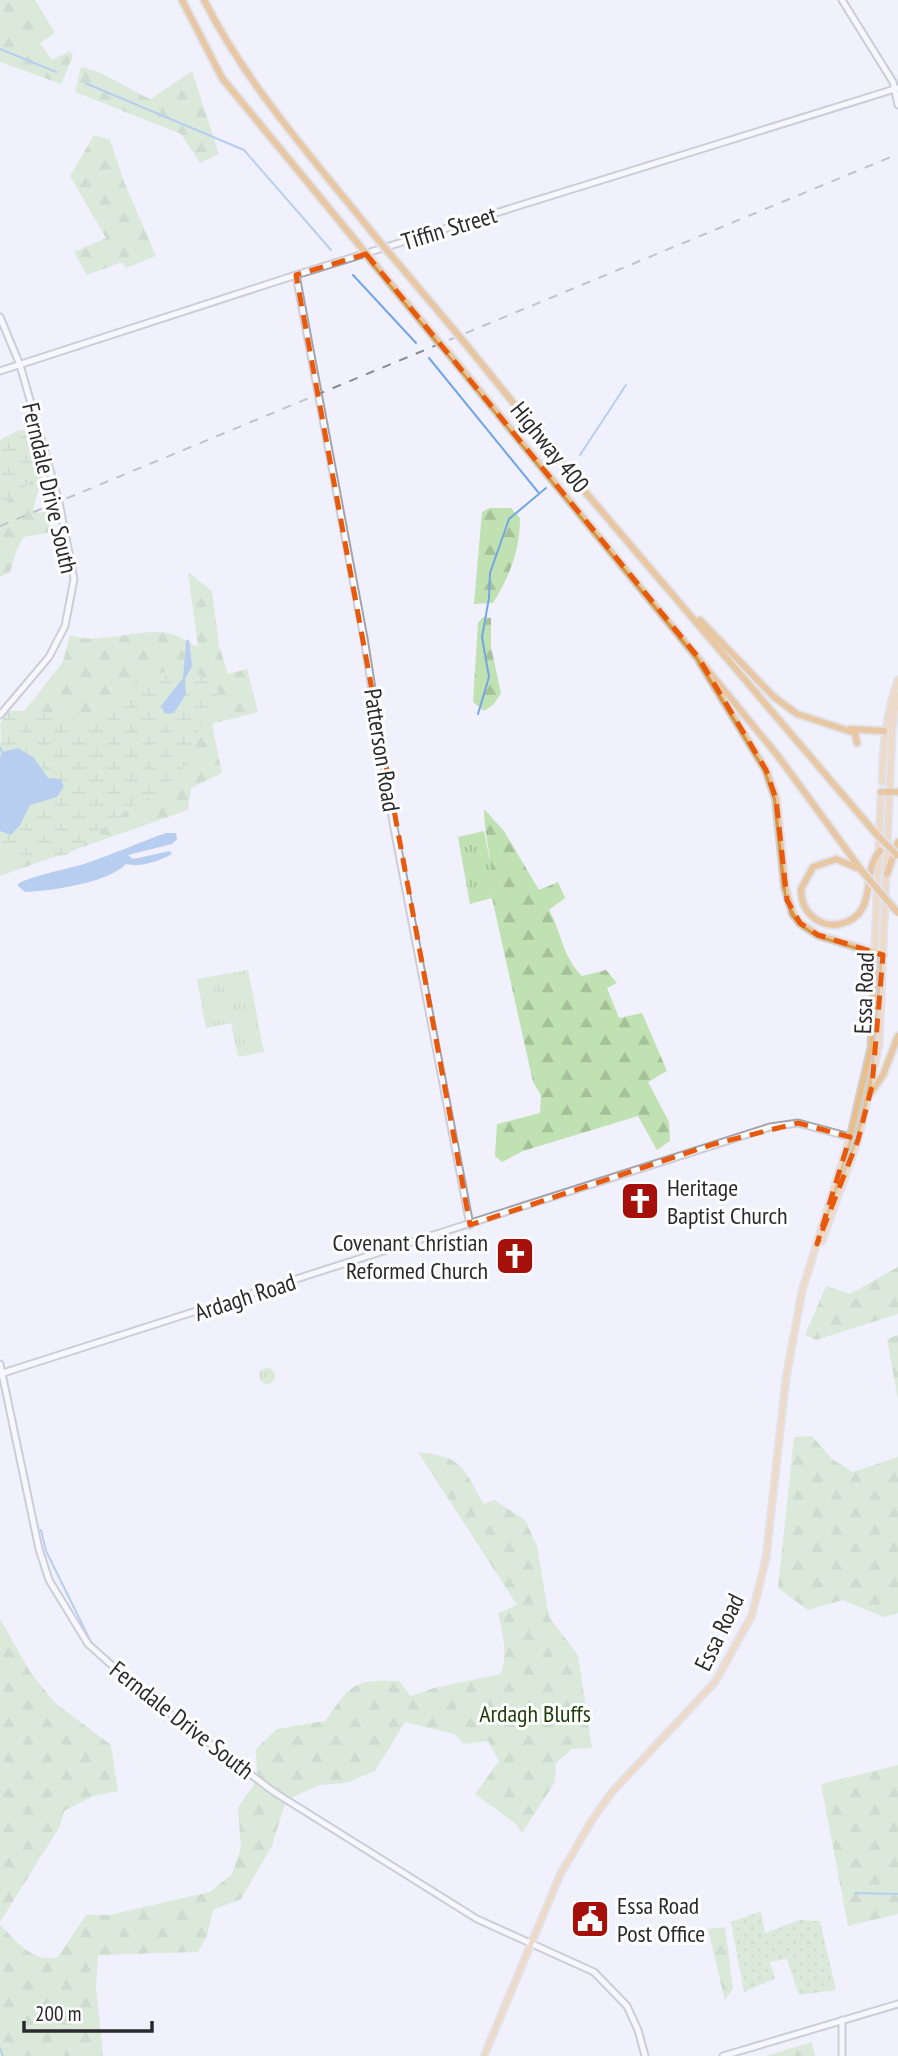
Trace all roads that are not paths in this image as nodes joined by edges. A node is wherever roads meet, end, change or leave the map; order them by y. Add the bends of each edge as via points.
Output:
1 (183, 0) edge
2 (204, 0) edge
3 (842, 0) edge
4 (897, 88) edge
5 (898, 105) edge
6 (296, 275) junction
7 (0, 317) edge
8 (20, 365) junction
9 (0, 371) edge
10 (676, 597) junction
11 (698, 657) junction
12 (898, 680) edge
13 (0, 715) edge
14 (834, 727) junction
15 (893, 733) edge
16 (858, 743) dead end
17 (881, 782) joint
18 (881, 792) junction
19 (890, 792) junction
20 (898, 792) edge
21 (898, 842) edge
22 (880, 851) junction
23 (898, 856) edge
24 (862, 871) junction
25 (887, 874) junction
26 (898, 913) edge
27 (880, 954) junction
28 (898, 1036) edge
29 (870, 1094) junction
30 (850, 1137) junction
31 (470, 1225) junction
32 (817, 1244) junction
33 (0, 1364) edge
34 (1, 1374) edge
35 (532, 1943) junction
36 (898, 2004) edge
37 (842, 2020) junction
38 (484, 2056) edge
39 (645, 2056) edge
40 (723, 2056) edge
41 (842, 2056) edge

1 - 11 highway, Highway 400, bridge via 222,78
2 - 10 highway, Highway 400, bridge via 267,102
3 - 4 street
4 - 5 street
4 - 6 street, Tiffin Street
6 - 8 street, Tiffin Street
6 - 31 street, Patterson Road
7 - 8 street, Ferndale Drive South
8 - 9 street, Tiffin Street
8 - 13 street, Ferndale Drive South via 59,502 74,579 65,626 49,657
10 - 14 highway via 774,697 797,714
10 - 23 highway, Highway 400, bridge
11 - 24 highway, Highway 400
11 - 27 highway via 703,672 766,769 776,799 785,887 793,914 818,935
12 - 15 main road, Essa Road
14 - 15 highway
14 - 16 highway via 855,733
15 - 17 main road, Essa Road
15 - 19 main road, Essa Road
17 - 18 street, Essa Road
18 - 19 highway
18 - 22 main road, Essa Road
19 - 20 highway
19 - 25 main road, Essa Road
21 - 25 highway
22 - 24 highway via 874,860 868,897 852,919 825,924 807,911 801,889 813,867 836,859
22 - 27 main road, Essa Road
24 - 26 highway, Highway 400, bridge
25 - 27 main road, Essa Road
27 - 29 main road, Essa Road via 880,1045
27 - 30 main road, Essa Road via 871,1047
28 - 29 highway via 883,1076
29 - 32 main road, Essa Road via 858,1140 822,1241
30 - 31 street, Ardagh Road via 799,1124 770,1127
30 - 32 main road, Essa Road
31 - 34 street, Ardagh Road
32 - 35 main road, Essa Road via 792,1341 766,1558 752,1615 715,1682 612,1792 592,1820 560,1875
33 - 34 street, Ferndale Drive South
34 - 35 street, Ferndale Drive South via 39,1549 49,1580 88,1644 144,1694 274,1792 477,1919
35 - 38 main road, Essa Road
35 - 39 street, Ferndale Drive South via 580,1963 604,1980 633,2017
36 - 37 street
37 - 40 street
37 - 41 street

